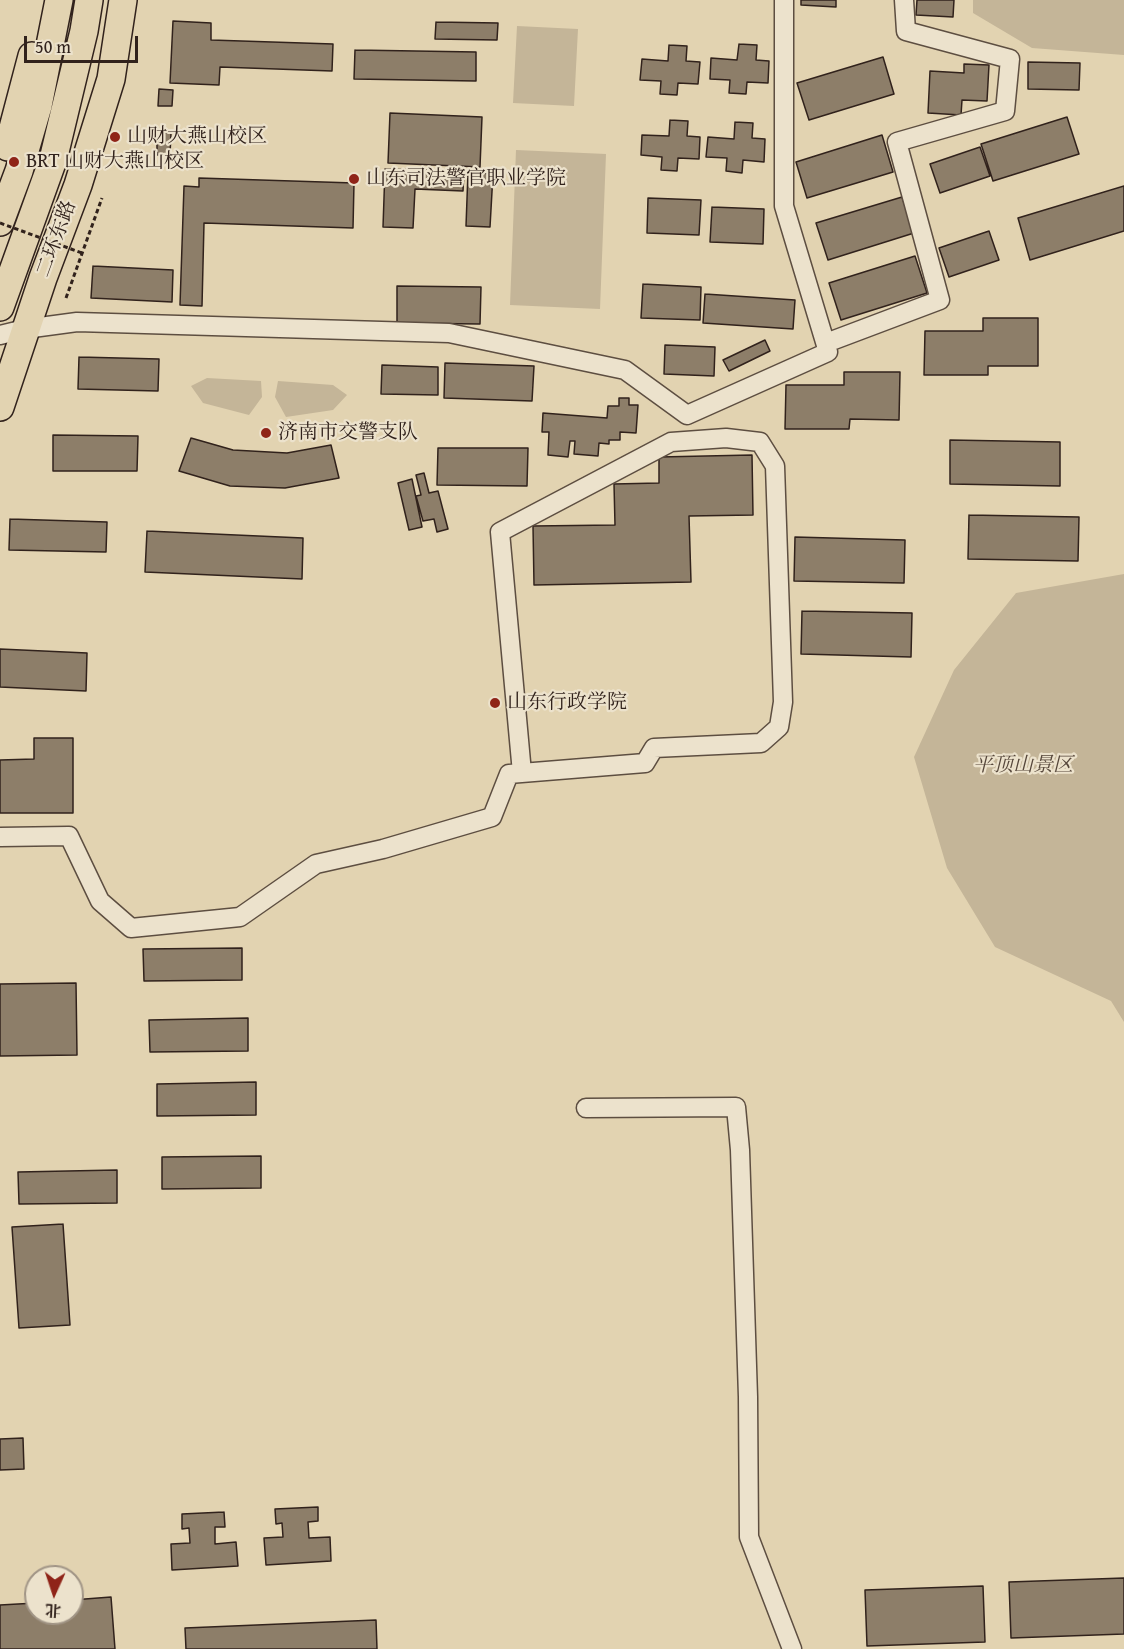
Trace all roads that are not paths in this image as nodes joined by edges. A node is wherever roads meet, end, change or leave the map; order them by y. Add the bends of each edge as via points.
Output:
1 (47, 0) edge
2 (59, 0) edge
3 (89, 0) edge
4 (123, 0) edge
5 (784, 0) edge
6 (904, 0) edge
7 (0, 173) edge
8 (0, 222) edge
9 (0, 307) edge
10 (13, 332) edge
11 (826, 343) junction
12 (0, 349) edge
13 (0, 407) edge
14 (522, 773) junction
15 (0, 837) edge
16 (586, 1107) dead end
17 (792, 1649) edge

1 - 7 highway
2 - 8 highway via 38,106
3 - 9 highway via 53,160
4 - 10 highway, 二环东路 via 111,79 78,185
5 - 11 street via 784,206
6 - 11 street via 906,31 1010,58 1005,111 897,142 940,300
10 - 11 street via 77,322 449,333 625,370 687,414 828,352
10 - 12 street
10 - 13 highway, 二环东路
14 - 14 street via 645,763 654,748 761,743 779,727 783,702 775,466 760,442 726,438 671,442 500,532
14 - 15 street via 509,774 492,817 316,864 240,917 131,928 100,901 69,836
16 - 17 street via 736,1107 748,1397 748,1537

